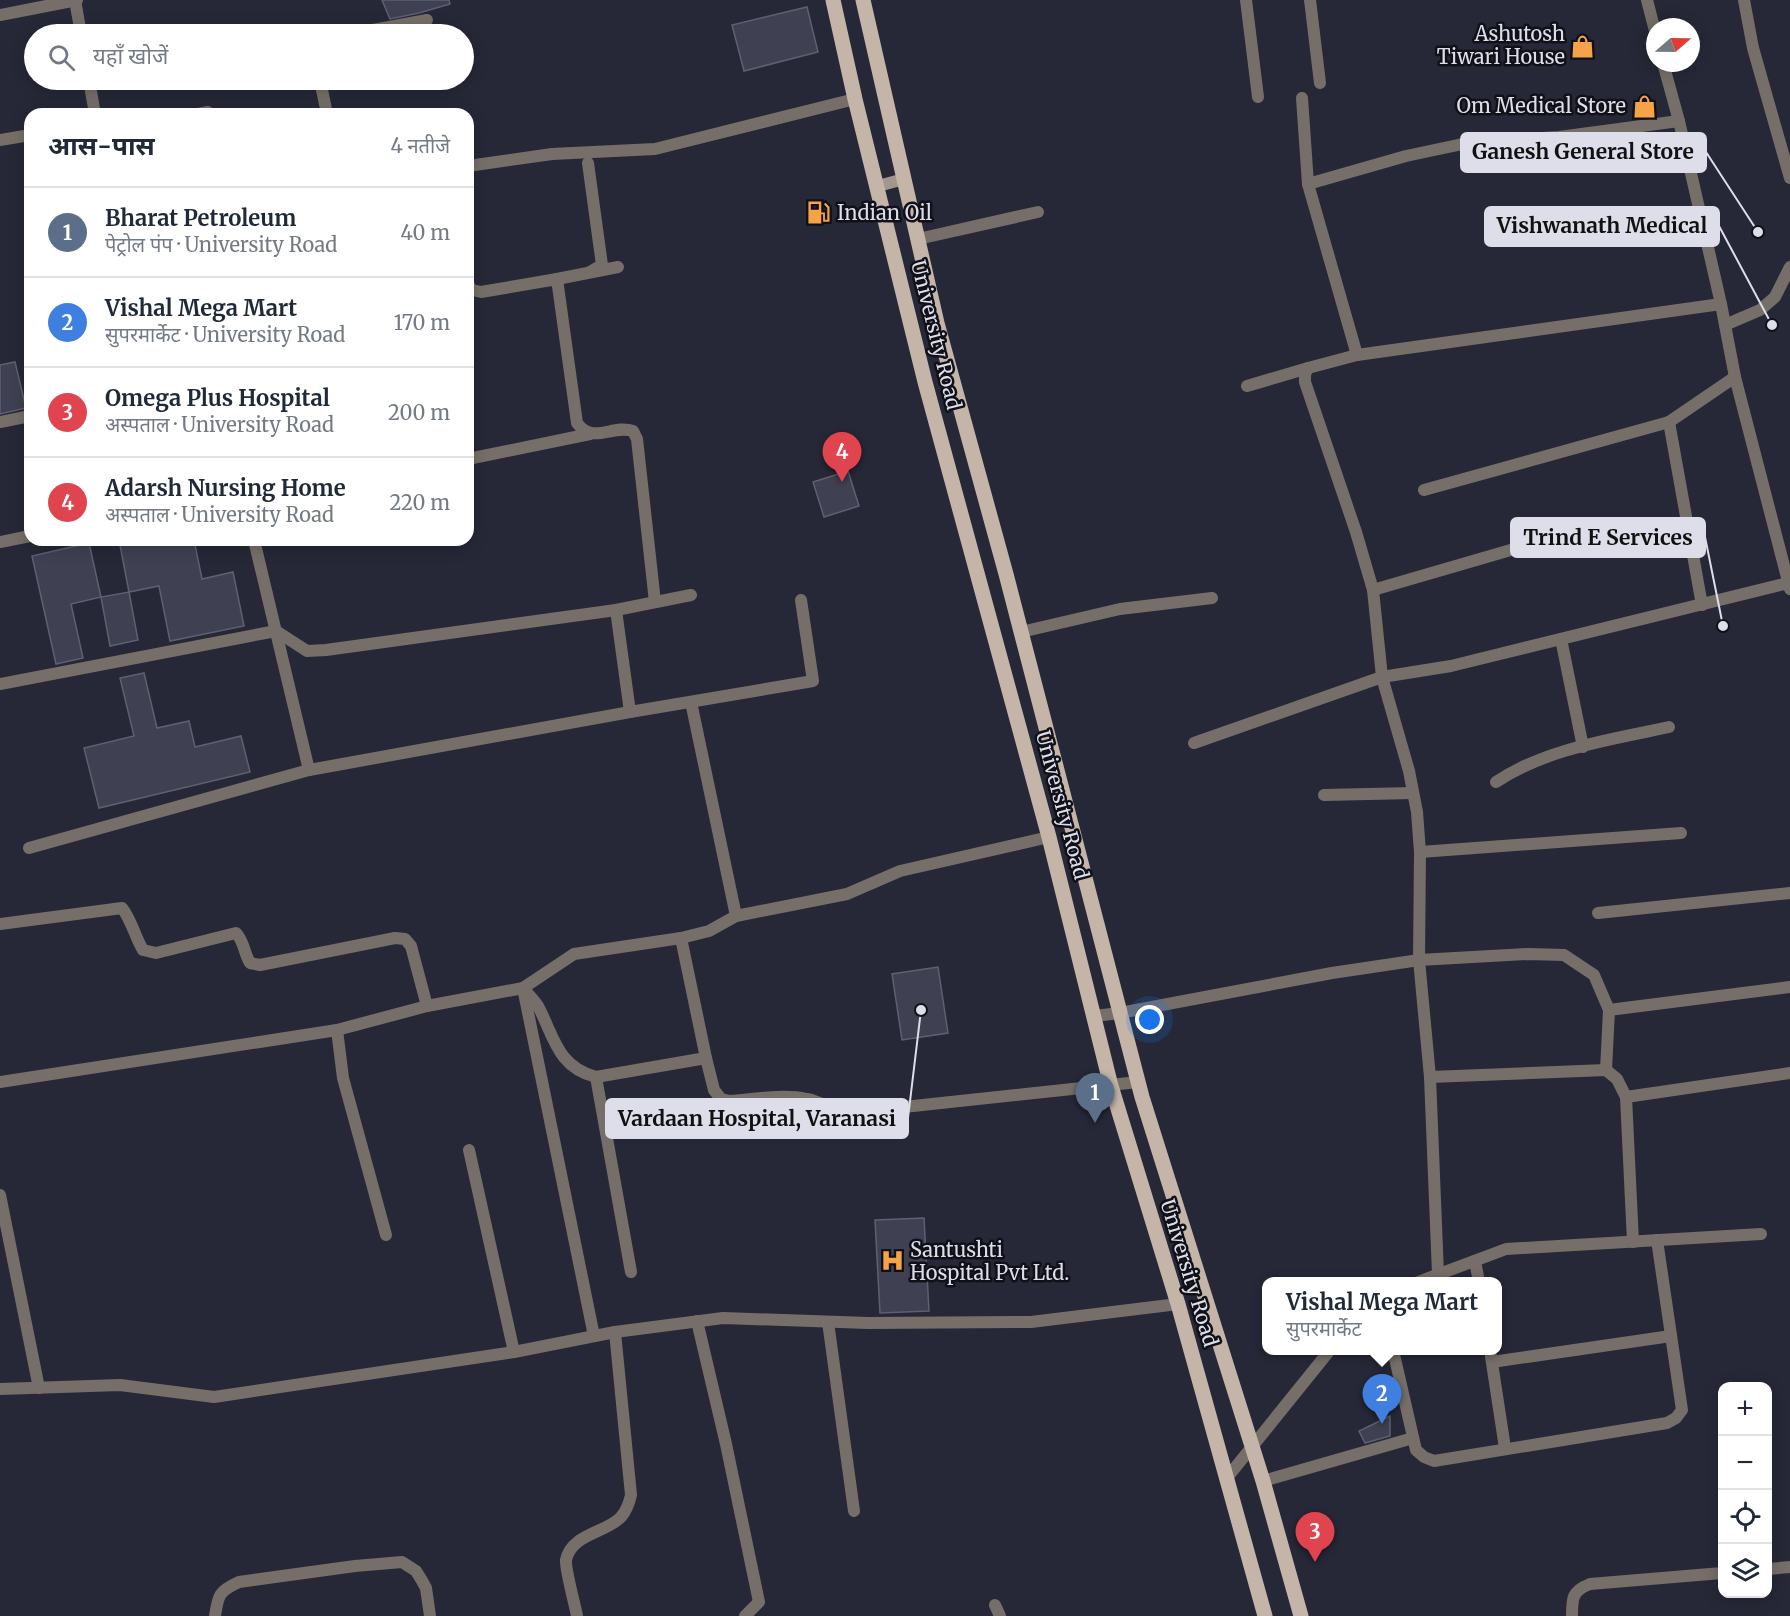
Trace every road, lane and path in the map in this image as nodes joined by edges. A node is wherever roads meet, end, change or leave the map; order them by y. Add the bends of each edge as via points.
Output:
1 (76, 0) edge
2 (833, 0) edge
3 (863, 0) edge
4 (1246, 0) edge
5 (1310, 0) edge
6 (1647, 0) edge
7 (1744, 0) edge
8 (0, 15) edge
9 (1652, 18) edge
10 (427, 20) dead end
11 (80, 24) edge
12 (405, 24) edge
13 (1666, 72) edge
14 (1320, 83) dead end
15 (91, 90) edge
16 (322, 90) edge
17 (1258, 96) dead end
18 (1302, 98) dead end
19 (855, 99) junction
20 (94, 108) edge
21 (326, 108) edge
22 (1679, 121) junction
23 (24, 136) edge
24 (0, 140) edge
25 (588, 163) dead end
26 (474, 165) edge
27 (1790, 178) edge
28 (904, 179) junction
29 (1308, 184) junction
30 (878, 186) junction
31 (1038, 212) dead end
32 (918, 239) junction
33 (618, 267) dead end
34 (1790, 267) edge
35 (590, 272) junction
36 (557, 279) junction
37 (474, 290) edge
38 (1721, 304) junction
39 (1725, 325) junction
40 (1357, 355) junction
41 (1308, 368) junction
42 (1735, 377) junction
43 (1247, 386) dead end
44 (24, 417) edge
45 (0, 422) edge
46 (1669, 422) junction
47 (590, 434) junction
48 (474, 458) edge
49 (1424, 490) dead end
50 (24, 537) edge
51 (0, 542) edge
52 (255, 546) edge
53 (1521, 547) dead end
54 (1786, 559) edge
55 (1789, 587) edge
56 (1373, 590) junction
57 (691, 595) dead end
58 (1212, 598) dead end
59 (801, 600) dead end
60 (655, 602) junction
61 (1702, 605) junction
62 (616, 610) junction
63 (276, 631) junction
64 (1021, 632) junction
65 (1561, 639) junction
66 (1382, 677) junction
67 (0, 684) edge
68 (691, 702) junction
69 (630, 712) junction
70 (1669, 727) dead end
71 (1194, 743) dead end
72 (1583, 747) junction
73 (309, 770) junction
74 (1496, 782) dead end
75 (1413, 793) junction
76 (1324, 795) dead end
77 (1682, 833) dead end
78 (1049, 837) junction
79 (29, 848) dead end
80 (1420, 852) junction
81 (1790, 893) edge
82 (1598, 913) dead end
83 (736, 915) junction
84 (0, 924) edge
85 (681, 938) junction
86 (1419, 960) junction
87 (1790, 987) edge
88 (522, 988) junction
89 (427, 1006) junction
90 (1609, 1010) junction
91 (1120, 1013) junction
92 (1094, 1016) junction
93 (337, 1030) junction
94 (706, 1058) junction
95 (1606, 1070) junction
96 (1790, 1073) edge
97 (596, 1077) junction
98 (1430, 1077) junction
99 (0, 1082) edge
100 (1138, 1082) junction
101 (1111, 1086) junction
102 (1626, 1097) junction
103 (469, 1150) dead end
104 (0, 1196) edge
105 (1761, 1234) dead end
106 (386, 1235) dead end
107 (1657, 1240) junction
108 (1633, 1242) junction
109 (1475, 1261) junction
110 (631, 1272) dead end
111 (1438, 1274) junction
112 (1429, 1277) edge
113 (1478, 1277) edge
114 (1178, 1304) junction
115 (697, 1321) junction
116 (828, 1322) junction
117 (615, 1332) junction
118 (594, 1336) junction
119 (1671, 1336) junction
120 (513, 1352) junction
121 (1326, 1355) edge
122 (1394, 1355) edge
123 (1502, 1355) edge
124 (1491, 1356) edge
125 (39, 1388) junction
126 (0, 1389) edge
127 (1413, 1438) junction
128 (1251, 1448) junction
129 (1505, 1448) junction
130 (1226, 1479) junction
131 (1263, 1481) junction
132 (854, 1511) dead end
133 (1790, 1568) edge
134 (1772, 1569) edge
135 (1718, 1573) edge
136 (215, 1616) edge
137 (430, 1616) edge
138 (577, 1616) edge
139 (746, 1616) edge
140 (1265, 1616) edge
141 (1301, 1616) edge
142 (1572, 1616) edge

1 - 8 street
1 - 11 street
2 - 19 main road, University Road
3 - 28 main road
4 - 17 street
5 - 14 street
6 - 9 street
7 - 27 street via 1753,48
10 - 12 street
13 - 22 street
15 - 20 street
16 - 21 street
18 - 29 street
19 - 26 street via 655,149 552,154
19 - 30 main road, University Road
22 - 29 street via 1559,137 1472,142
22 - 38 street
23 - 24 street
25 - 35 street via 602,265
28 - 30 main road
28 - 32 main road
29 - 40 street
30 - 78 main road, University Road via 925,382
31 - 32 street
32 - 64 main road
33 - 35 street
34 - 39 street via 1775,297 1760,310
35 - 36 street
36 - 37 street
36 - 47 street via 577,423
38 - 39 street
38 - 40 street
39 - 42 street
40 - 41 street
41 - 43 street
41 - 56 street via 1305,382
42 - 46 street
42 - 54 street
44 - 45 street
46 - 49 street
46 - 61 street
47 - 48 street
47 - 60 street via 626,429 633,431 637,439
50 - 51 street
52 - 63 street
53 - 56 street
54 - 55 street
55 - 61 street
56 - 66 street
57 - 60 street
58 - 64 street via 1120,609
59 - 68 street via 813,681
60 - 62 street
61 - 65 street
62 - 63 street via 326,650 307,651
62 - 69 street
63 - 67 street
63 - 73 street
64 - 91 main road
65 - 66 street via 1451,666
65 - 72 street
66 - 71 street
66 - 75 street
68 - 69 street
68 - 83 street
69 - 73 street
70 - 72 street
72 - 74 street via 1517,768
73 - 79 street
75 - 76 street
75 - 80 street
77 - 80 street
78 - 83 street via 900,871 847,894
78 - 92 main road, University Road
80 - 86 street
81 - 82 street
83 - 85 street via 714,929
84 - 89 street via 122,908 143,950 156,953 236,933 250,963 260,964 405,939 411,946
85 - 88 street via 574,954
85 - 94 street
86 - 90 street via 1564,955 1594,975
86 - 91 street
86 - 98 street
87 - 90 street
88 - 89 street
88 - 97 street via 537,1004 557,1050 586,1075
88 - 118 street
89 - 93 street
90 - 95 street
91 - 92 street
91 - 100 main road
92 - 101 main road, University Road
93 - 99 street
93 - 106 street via 343,1078
94 - 97 street
94 - 101 street via 714,1090 721,1099 798,1097 811,1099 837,1113
95 - 98 street
95 - 102 street via 1617,1079
96 - 102 street
97 - 110 street
98 - 111 street
100 - 101 street
100 - 128 main road
101 - 114 main road, University Road
102 - 108 street
103 - 120 street
104 - 125 street
105 - 107 street
107 - 108 street
107 - 119 street
108 - 109 street via 1506,1250
109 - 111 street
109 - 113 street
111 - 112 street
114 - 116 street via 1031,1322
114 - 130 main road, University Road
115 - 116 street via 723,1318
115 - 117 street
115 - 139 street via 759,1602
116 - 132 street
117 - 118 street
117 - 138 street via 631,1496 619,1518 581,1539 566,1560
118 - 120 street
119 - 123 street
119 - 129 street via 1682,1410 1676,1418 1622,1432
120 - 125 street via 214,1397 120,1385
121 - 128 street
122 - 127 street
124 - 129 street
125 - 126 street
127 - 129 street via 1416,1450 1434,1461
127 - 131 street
128 - 130 street
128 - 131 main road
130 - 140 main road, University Road
131 - 141 main road
133 - 134 street
135 - 142 street via 1590,1584 1579,1588 1572,1600
136 - 137 street via 224,1588 239,1582 402,1562 416,1571 426,1588

